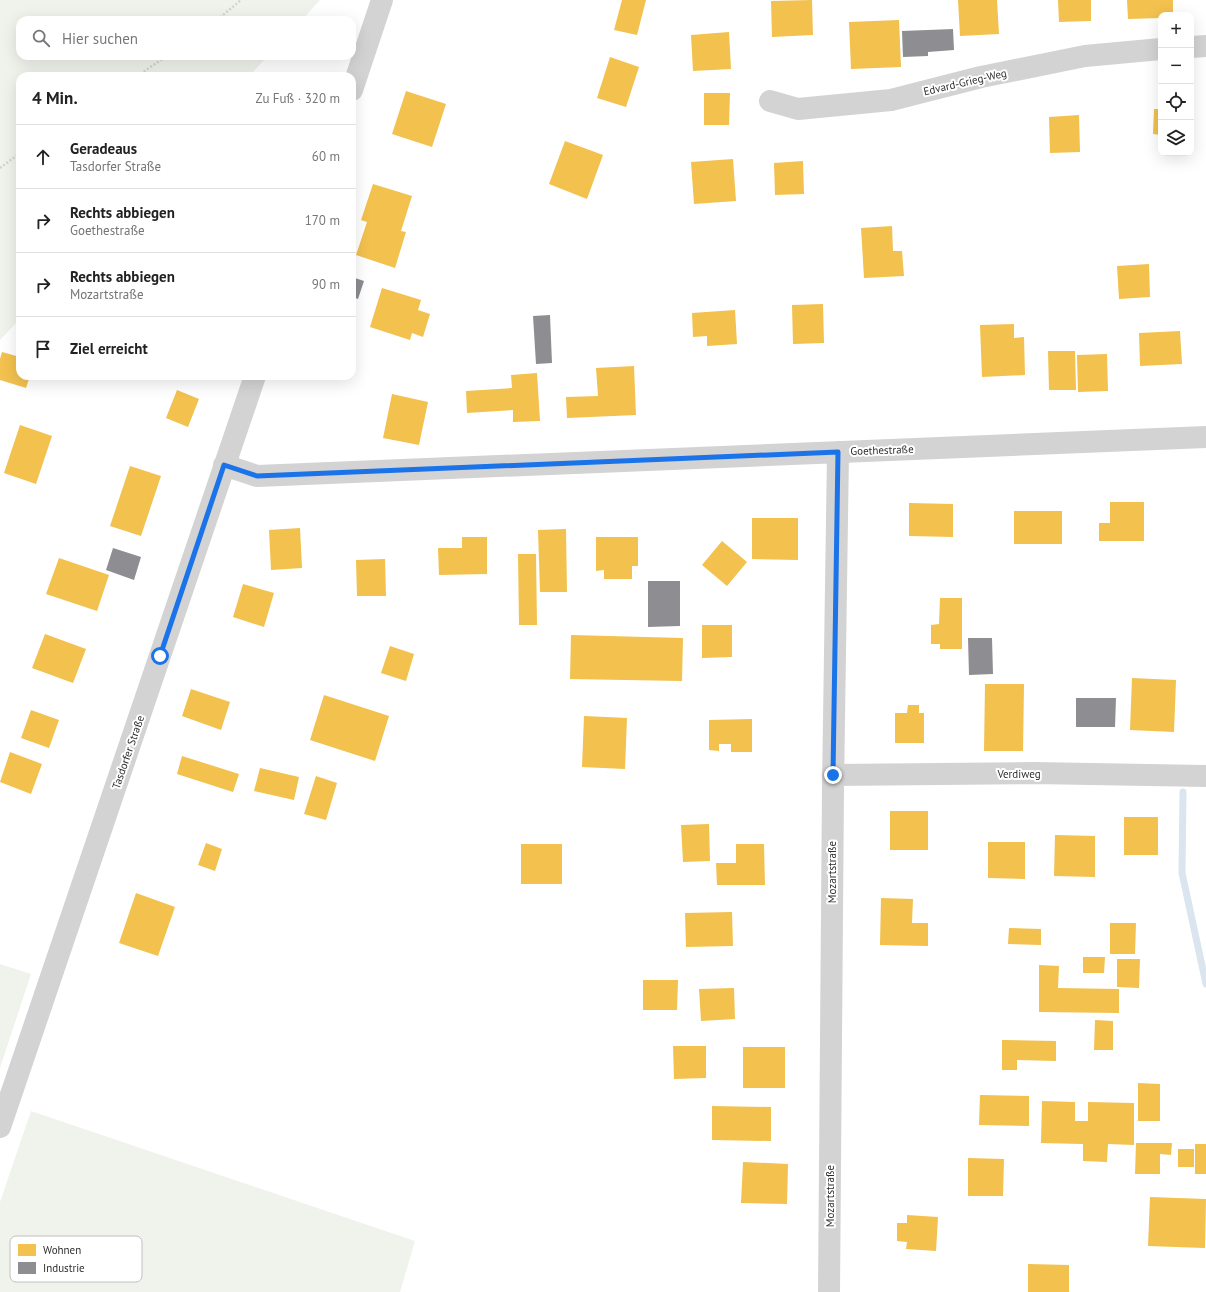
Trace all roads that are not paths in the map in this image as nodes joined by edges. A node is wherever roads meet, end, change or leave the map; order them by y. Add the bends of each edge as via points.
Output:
1 (382, 0) edge
2 (1194, 46) edge
3 (1206, 46) edge
4 (1158, 49) edge
5 (356, 78) edge
6 (770, 100) dead end
7 (253, 380) edge
8 (1206, 437) edge
9 (838, 452) junction
10 (224, 465) junction
11 (833, 775) junction
12 (1206, 776) edge
13 (0, 1127) edge
14 (829, 1292) edge

1 - 5 street
2 - 3 street
4 - 6 street, Edvard-Grieg-Weg via 1085,56 981,77 891,100 798,110
7 - 10 street, Tasdorfer Straße
8 - 9 street, Goethestraße
9 - 10 street, Goethestraße via 257,476
9 - 11 street, Mozartstraße
10 - 13 street, Tasdorfer Straße
11 - 12 street, Verdiweg
11 - 14 street, Mozartstraße

